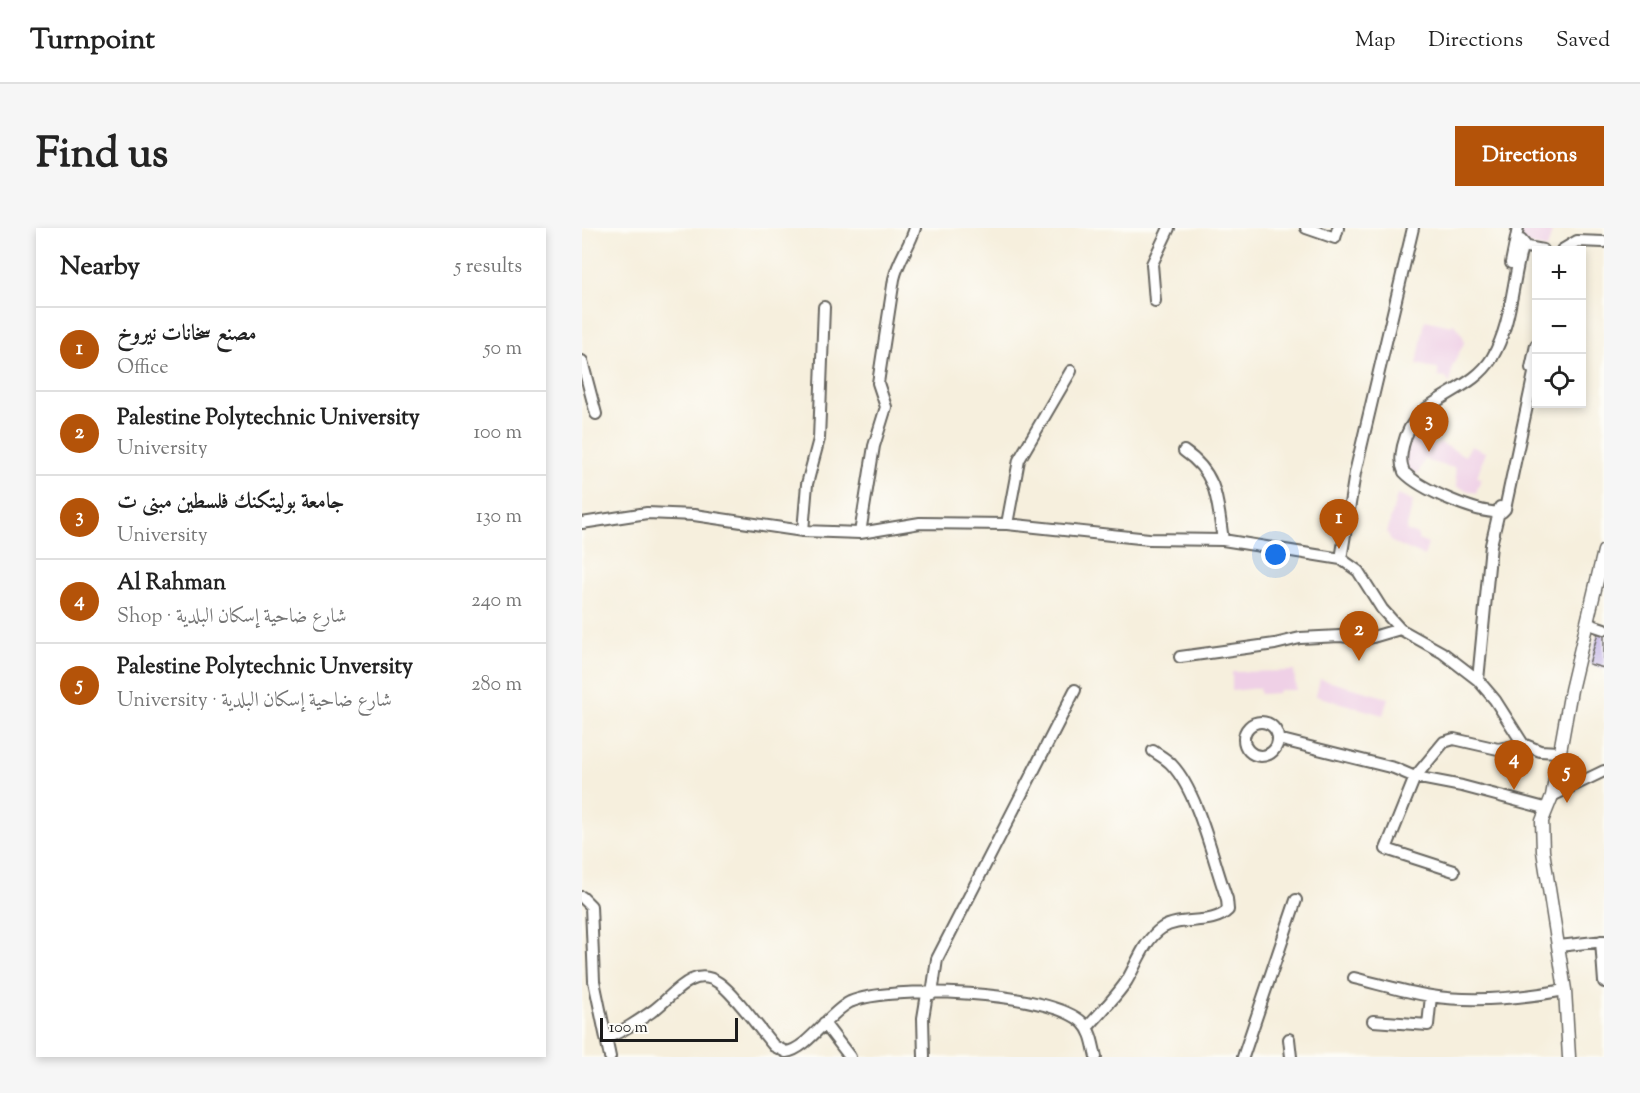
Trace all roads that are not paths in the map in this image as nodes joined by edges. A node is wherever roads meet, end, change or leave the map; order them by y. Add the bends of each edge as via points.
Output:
1 (915, 228) edge
2 (1169, 228) edge
3 (1306, 228) edge
4 (1338, 228) edge
5 (1413, 228) edge
6 (1518, 228) edge
7 (1604, 242) edge
8 (1523, 243) junction
9 (1532, 246) edge
10 (1569, 246) edge
11 (1155, 301) dead end
12 (824, 307) dead end
13 (1503, 307) dead end
14 (1534, 354) edge
15 (582, 361) edge
16 (1071, 371) dead end
17 (1532, 384) edge
18 (596, 414) dead end
19 (1184, 451) dead end
20 (1499, 513) junction
21 (582, 523) edge
22 (1008, 524) junction
23 (803, 531) junction
24 (860, 533) junction
25 (1223, 540) junction
26 (1604, 551) edge
27 (1341, 559) junction
28 (1589, 624) junction
29 (1400, 629) junction
30 (1604, 629) edge
31 (1180, 657) dead end
32 (1478, 680) junction
33 (1075, 690) dead end
34 (1278, 739) dead end
35 (1522, 744) junction
36 (1153, 751) dead end
37 (1558, 752) junction
38 (1604, 771) edge
39 (1415, 777) junction
40 (1552, 796) junction
41 (1545, 808) junction
42 (1454, 871) dead end
43 (582, 897) edge
44 (1296, 900) dead end
45 (1602, 941) edge
46 (1559, 946) junction
47 (1354, 978) dead end
48 (1604, 982) edge
49 (1565, 990) junction
50 (929, 994) junction
51 (1431, 996) junction
52 (1373, 1022) dead end
53 (824, 1023) junction
54 (1087, 1028) junction
55 (606, 1038) junction
56 (1289, 1039) dead end
57 (610, 1057) edge
58 (850, 1057) edge
59 (924, 1057) edge
60 (1096, 1057) edge
61 (1243, 1057) edge
62 (1291, 1057) edge
63 (1569, 1057) edge

1 - 24 street via 894,279 878,382 886,407 874,446
2 - 11 street via 1152,264
3 - 4 street via 1335,238
5 - 27 street via 1355,473
6 - 8 street
6 - 13 street
7 - 10 street via 1577,241
8 - 9 street
8 - 20 street via 1506,320 1490,360 1480,372 1419,415 1407,432 1400,458 1404,472 1419,484
12 - 23 street via 819,439 807,484
14 - 20 street
15 - 18 street
16 - 22 street via 1019,460
17 - 20 street via 1510,492 1505,509
19 - 25 street via 1209,474
20 - 32 street via 1491,545
21 - 23 street via 647,513 694,515
22 - 24 street via 920,523
22 - 25 street via 1149,539
23 - 24 street
25 - 27 street
26 - 28 main road
27 - 29 street via 1358,571
28 - 30 street
28 - 37 main road
29 - 31 street via 1366,639 1300,638
29 - 32 street via 1443,653
32 - 35 street via 1496,700
33 - 50 street via 937,959
34 - 39 street via 1394,768
35 - 37 street
35 - 39 street via 1498,749 1454,739 1444,742
36 - 54 street via 1172,764 1185,784 1228,910 1222,916 1162,928 1147,943 1125,983
37 - 40 main road
38 - 40 street
39 - 41 street
39 - 42 street via 1386,849
40 - 41 main road
41 - 46 main road via 1543,851
43 - 55 street via 591,906 594,981
44 - 61 street
45 - 46 street
45 - 48 street
46 - 49 main road
47 - 51 street
49 - 51 street via 1522,998
49 - 63 main road
50 - 53 street via 864,998 850,1002
50 - 54 street via 1009,998 1065,1013
50 - 59 street via 923,1018
51 - 52 street via 1428,1025
53 - 55 street via 797,1048 779,1050 721,984 703,978 684,983 656,1008
53 - 58 street
54 - 60 street
55 - 57 street
56 - 62 street

